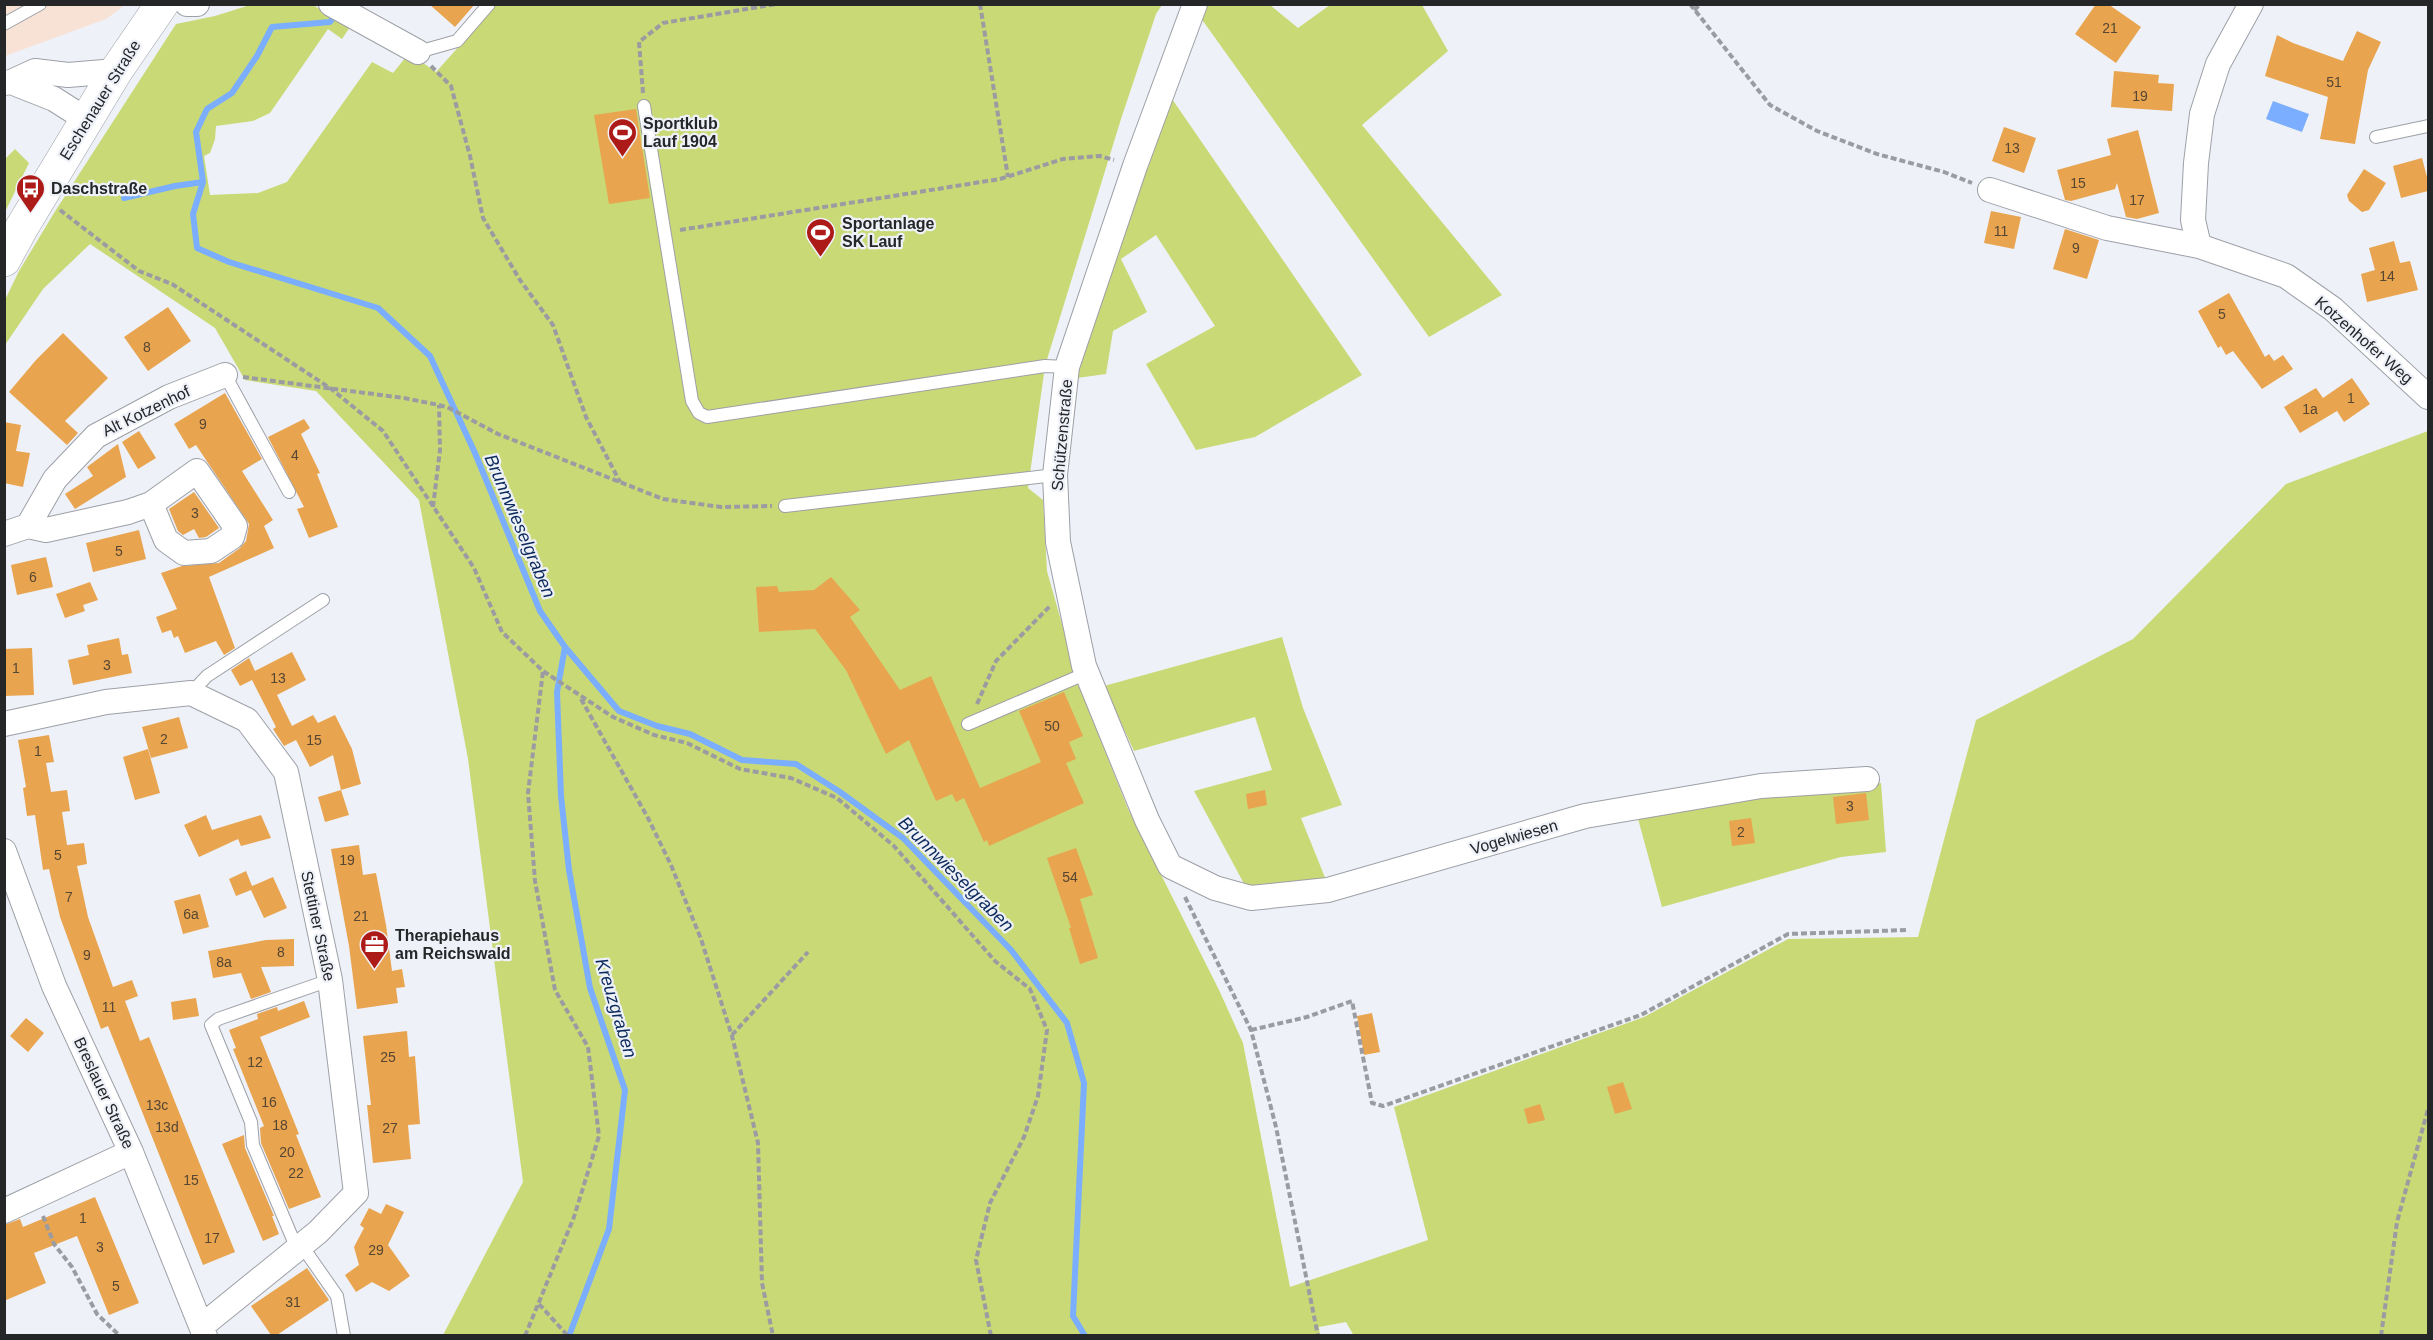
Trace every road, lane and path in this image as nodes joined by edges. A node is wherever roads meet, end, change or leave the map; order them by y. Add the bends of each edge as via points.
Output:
1 (40, 4) edge
2 (162, 4) edge
3 (187, 4) edge
4 (197, 4) edge
5 (331, 4) edge
6 (489, 4) edge
7 (776, 4) edge
8 (980, 4) edge
9 (1195, 4) edge
10 (1690, 4) edge
11 (1701, 4) edge
12 (2251, 4) edge
13 (1694, 10) junction
14 (4, 24) edge
15 (418, 52) junction
16 (116, 71) junction
17 (8, 83) edge
18 (644, 106) joint
19 (87, 120) junction
20 (2428, 126) edge
21 (2376, 137) dead end
22 (1135, 166) junction
23 (1008, 177) junction
24 (1990, 190) joint
25 (59, 210) dead end
26 (665, 233) junction
27 (2199, 246) junction
28 (4, 260) edge
29 (1067, 367) junction
30 (225, 375) junction
31 (330, 388) junction
32 (2428, 397) edge
33 (439, 405) junction
34 (1055, 475) junction
35 (621, 483) junction
36 (290, 492) dead end
37 (151, 504) dead end
38 (785, 506) joint
39 (433, 508) junction
40 (28, 526) junction
41 (4, 534) edge
42 (1068, 588) junction
43 (323, 600) dead end
44 (543, 671) junction
45 (1087, 673) junction
46 (190, 693) junction
47 (579, 696) junction
48 (4, 724) edge
49 (968, 724) joint
50 (1867, 779) dead end
51 (4, 850) edge
52 (1170, 866) junction
53 (1907, 930) dead end
54 (808, 952) dead end
55 (330, 980) junction
56 (1251, 1030) junction
57 (732, 1036) junction
58 (2428, 1109) edge
59 (131, 1152) junction
60 (35, 1196) junction
61 (4, 1211) edge
62 (300, 1247) junction
63 (539, 1304) junction
64 (203, 1333) edge
65 (120, 1335) edge
66 (344, 1335) edge
67 (525, 1335) edge
68 (568, 1335) edge
69 (773, 1335) edge
70 (991, 1335) edge
71 (1318, 1335) edge
72 (2381, 1335) edge

1 - 14 lane
2 - 16 main road, Eschenauer Straße
3 - 4 street
5 - 15 street
6 - 15 lane via 457,41
7 - 18 path via 663,23 647,35 639,42
8 - 23 path
9 - 22 street, Schützenstraße
10 - 13 path
11 - 13 path
12 - 27 street via 2218,64 2202,114 2193,220
13 - 24 path via 1770,105 1816,131
15 - 35 path via 451,86 483,218 520,280 554,325 586,417
16 - 17 street via 68,75 35,71
16 - 19 main road, Eschenauer Straße
17 - 19 street via 54,99
18 - 26 lane
19 - 28 main road, Eschenauer Straße
20 - 21 lane
22 - 23 path via 1100,156 1063,159
22 - 29 street, Schützenstraße
23 - 26 path
24 - 27 street, Kotzenhofer Weg via 2107,228
25 - 31 path via 139,271 172,284
26 - 29 lane via 692,401 699,413 707,417 1045,366
27 - 32 street, Kotzenhofer Weg via 2286,276 2333,309
29 - 34 street, Schützenstraße
30 - 31 path
30 - 36 lane
30 - 40 street, Alt Kotzenhof via 169,397 96,436 56,479
31 - 33 path
31 - 39 path via 383,431
33 - 35 path via 498,434
33 - 39 path via 440,450
34 - 38 lane
34 - 42 street, Schützenstraße via 1058,542
35 - 38 path via 663,499 721,507
37 - 40 street via 46,530
39 - 44 path via 474,568 502,632
40 - 41 street
42 - 45 street, Schützenstraße
42 - 49 path via 996,661
43 - 46 lane via 207,676
44 - 47 path
44 - 63 path via 528,793 536,881 555,990 588,1047 599,1136 574,1217
45 - 49 lane
45 - 52 street, Schützenstraße
46 - 48 street via 106,702
46 - 55 street, Stettiner Straße via 247,720 286,772
47 - 57 path via 671,865 701,939
47 - 70 path via 654,735 687,742 740,768 791,778 837,798 894,846 995,961 1030,989 1047,1030 1038,1096 1024,1137 990,1203 976,1260
50 - 52 street, Vogelwiesen via 1761,786 1585,816 1328,890 1251,898 1215,888
51 - 59 street, Breslauer Straße via 54,986
52 - 56 path
53 - 56 path via 1788,934 1641,1015 1383,1106 1372,1103 1352,1001
54 - 57 path
55 - 62 street, Stettiner Straße via 356,1193
55 - 62 lane via 218,1019 211,1025 251,1122 253,1145
56 - 71 path via 1276,1127
57 - 69 path via 758,1143 762,1283
58 - 72 path via 2397,1222
59 - 60 street
59 - 64 street, Breslauer Straße
60 - 61 street
60 - 65 path via 54,1244 72,1267 97,1314
62 - 64 street, Stettiner Straße
62 - 66 lane via 337,1296
63 - 67 path
63 - 68 path

